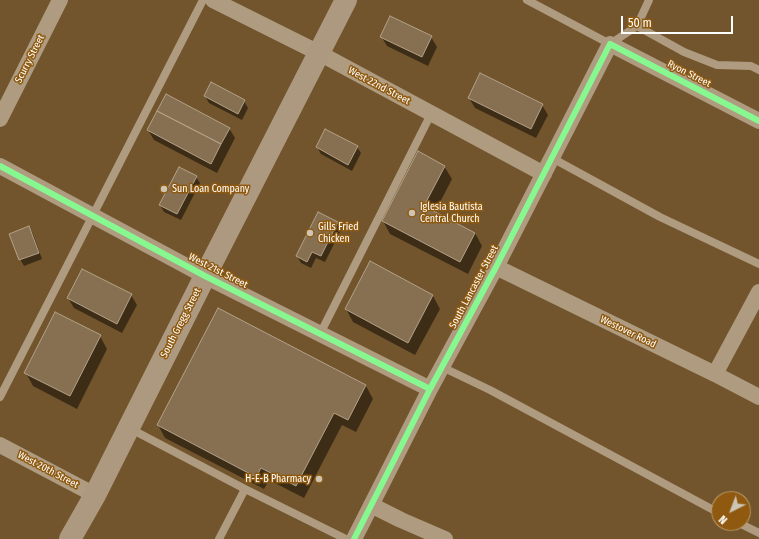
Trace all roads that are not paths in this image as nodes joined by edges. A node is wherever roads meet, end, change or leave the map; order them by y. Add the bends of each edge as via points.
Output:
1 (60, 0) edge
2 (203, 0) edge
3 (213, 0) edge
4 (346, 0) edge
5 (527, 0) edge
6 (649, 0) edge
7 (636, 26) junction
8 (610, 44) junction
9 (319, 53) junction
10 (759, 70) edge
11 (431, 114) junction
12 (0, 118) edge
13 (759, 121) edge
14 (552, 158) junction
15 (0, 166) edge
16 (544, 174) junction
17 (93, 216) junction
18 (759, 264) edge
19 (496, 267) junction
20 (205, 276) junction
21 (759, 292) edge
22 (320, 334) junction
23 (442, 367) junction
24 (715, 374) junction
25 (430, 389) junction
26 (0, 397) edge
27 (759, 397) edge
28 (129, 428) junction
29 (0, 445) edge
30 (245, 489) junction
31 (95, 495) junction
32 (371, 505) junction
33 (711, 509) edge
34 (70, 539) edge
35 (219, 539) edge
36 (346, 539) edge
37 (354, 539) edge
38 (445, 539) edge

1 - 12 street, Scurry Street
2 - 17 lane
3 - 9 street, West 22nd Street
4 - 9 main road, South Gregg Street
5 - 8 lane
6 - 7 lane
7 - 8 lane
7 - 10 lane via 684,52 717,65 751,66
8 - 13 street, Ryon Street
8 - 14 street, South Lancaster Street
9 - 11 street, West 22nd Street
9 - 20 main road, South Gregg Street
11 - 16 street, West 22nd Street
11 - 22 lane
14 - 16 street, South Lancaster Street
14 - 18 lane via 660,217
15 - 17 street, West 21st Street
16 - 19 street, South Lancaster Street
17 - 20 street, West 21st Street
17 - 26 lane
19 - 23 street, South Lancaster Street
19 - 24 street, Westover Road
20 - 22 street, West 21st Street
20 - 28 main road, South Gregg Street
21 - 24 street
22 - 25 street, West 21st Street
23 - 25 street, South Lancaster Street
23 - 33 lane via 490,390
24 - 27 street, Westover Road
25 - 32 street, South Lancaster Street
28 - 30 lane
28 - 31 main road, South Gregg Street
29 - 31 street, West 20th Street
30 - 35 lane
30 - 36 lane
31 - 34 main road, South Gregg Street
32 - 37 street, South Lancaster Street
32 - 38 street

